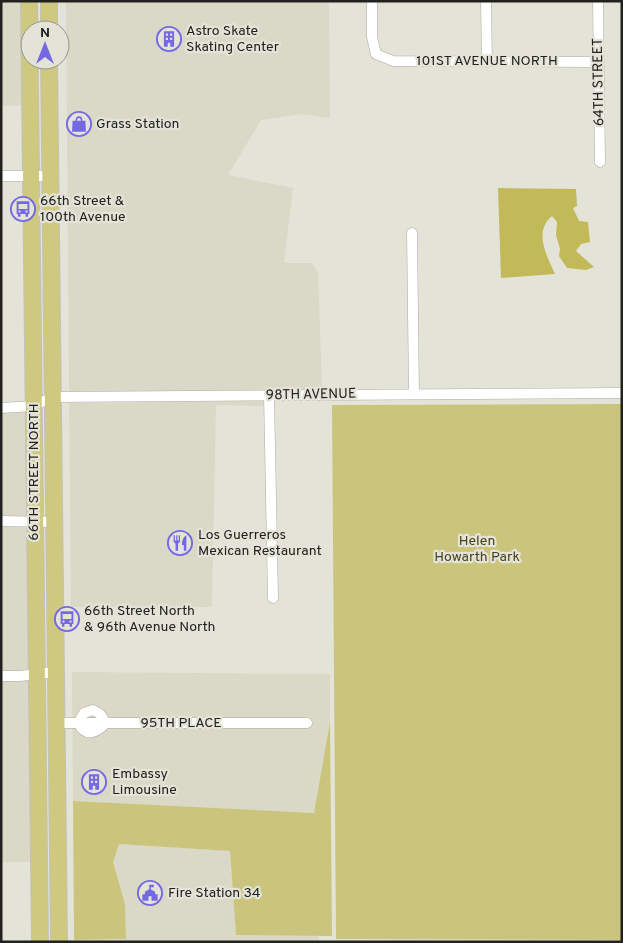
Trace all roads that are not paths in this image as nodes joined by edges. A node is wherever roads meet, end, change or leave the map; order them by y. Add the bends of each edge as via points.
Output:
1 (29, 1) edge
2 (49, 1) edge
3 (372, 1) edge
4 (486, 1) edge
5 (598, 1) edge
6 (49, 20) edge
7 (487, 62) junction
8 (598, 62) junction
9 (49, 70) edge
10 (600, 162) dead end
11 (1, 176) edge
12 (30, 176) junction
13 (51, 176) junction
14 (412, 233) dead end
15 (414, 393) junction
16 (622, 393) edge
17 (269, 396) junction
18 (54, 398) junction
19 (33, 406) junction
20 (1, 408) edge
21 (1, 521) edge
22 (34, 522) junction
23 (54, 522) junction
24 (273, 598) dead end
25 (55, 672) junction
26 (36, 673) junction
27 (1, 676) edge
28 (56, 723) junction
29 (307, 723) dead end
30 (40, 942) edge
31 (59, 942) edge

1 - 12 main road, 66TH STREET NORTH
2 - 6 main road
3 - 7 street, 101ST AVENUE NORTH via 372,37 376,54 393,61
4 - 7 street
5 - 8 street, 64TH STREET
7 - 8 street, 101ST AVENUE NORTH
8 - 10 street, 64TH STREET
9 - 13 main road, 66TH STREET NORTH
11 - 12 street
12 - 13 street
12 - 19 main road, 66TH STREET NORTH
13 - 18 main road, 66TH STREET NORTH
14 - 15 street
15 - 16 street, 98TH AVENUE
15 - 17 street, 98TH AVENUE
17 - 18 street, 98TH AVENUE
17 - 24 street
18 - 19 street, 98TH AVENUE
18 - 23 main road, 66TH STREET NORTH
19 - 20 street, 98TH AVENUE
19 - 22 main road, 66TH STREET NORTH
21 - 22 street
22 - 23 street
22 - 26 main road, 66TH STREET NORTH
23 - 25 main road, 66TH STREET NORTH
25 - 26 street
25 - 28 main road, 66TH STREET NORTH
26 - 27 street
26 - 30 main road, 66TH STREET NORTH
28 - 29 street, 95TH PLACE
28 - 31 main road, 66TH STREET NORTH

